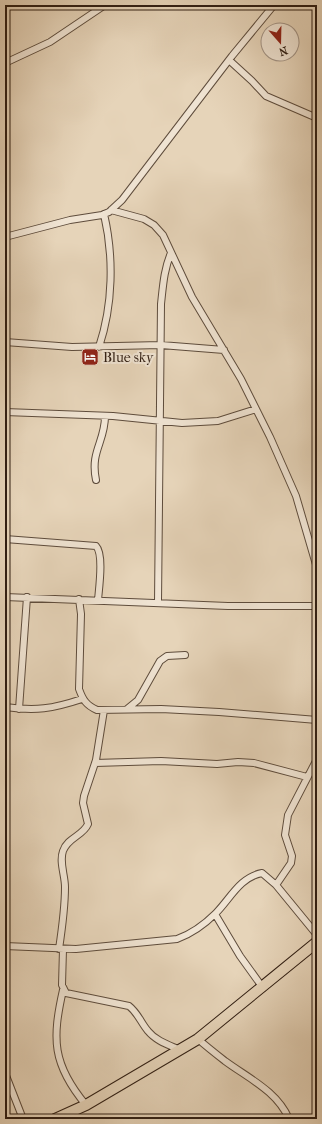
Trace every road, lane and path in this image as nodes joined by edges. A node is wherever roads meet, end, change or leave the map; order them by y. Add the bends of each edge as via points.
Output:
1 (105, 5) edge
2 (274, 5) edge
3 (315, 5) edge
4 (317, 7) edge
5 (228, 60) junction
6 (5, 63) edge
7 (317, 118) edge
8 (111, 210) junction
9 (104, 214) junction
10 (5, 237) edge
11 (171, 253) junction
12 (5, 342) edge
13 (161, 345) junction
14 (99, 347) junction
15 (224, 350) junction
16 (256, 410) junction
17 (5, 412) edge
18 (105, 416) junction
19 (160, 420) junction
20 (96, 480) dead end
21 (5, 539) edge
22 (317, 568) edge
23 (5, 597) edge
24 (27, 597) junction
25 (79, 599) junction
26 (98, 600) junction
27 (158, 603) junction
28 (317, 606) edge
29 (185, 655) dead end
30 (82, 699) junction
31 (5, 707) edge
32 (20, 709) junction
33 (126, 709) junction
34 (104, 710) junction
35 (317, 720) edge
36 (317, 759) edge
37 (95, 763) junction
38 (307, 777) junction
39 (276, 885) junction
40 (215, 914) junction
41 (317, 935) edge
42 (317, 942) edge
43 (5, 946) edge
44 (61, 949) junction
45 (264, 988) junction
46 (64, 990) junction
47 (198, 1039) junction
48 (180, 1050) junction
49 (5, 1073) edge
50 (86, 1105) junction
51 (23, 1119) edge
52 (55, 1119) edge
53 (289, 1119) edge

1 - 6 street via 50,42
2 - 5 street
3 - 4 street
5 - 7 street via 266,96
5 - 8 street via 122,200
8 - 9 street
8 - 11 street via 144,219 154,225 163,235
9 - 10 street
9 - 14 street via 108,238 110,293 106,326
11 - 13 street via 163,280
11 - 15 street via 192,297
12 - 14 street
13 - 14 street
13 - 15 street
13 - 19 street
15 - 16 street
16 - 19 street via 232,418 205,422 182,424
16 - 22 street via 296,496
17 - 18 street
18 - 19 street
18 - 20 street via 105,429 94,456
19 - 27 street
21 - 26 street via 96,546 100,557
23 - 24 street
24 - 25 street
24 - 32 street
25 - 26 street
25 - 30 street via 81,630 78,679
26 - 27 street
27 - 28 street
29 - 33 street via 166,656 160,661 138,700
30 - 32 street via 56,707
30 - 34 street via 88,706
31 - 32 street
33 - 34 street
33 - 35 street via 219,712
34 - 37 street
36 - 38 street
37 - 38 street via 161,760 217,764 254,763
37 - 44 street via 83,803 88,824 83,832 69,841 62,853 65,888
38 - 39 street via 288,815 285,835 292,856
39 - 40 street via 262,873 255,874 239,885
39 - 41 street
40 - 44 street via 177,939
40 - 45 street via 240,956
42 - 45 highway
43 - 44 street
44 - 46 street
45 - 47 highway
46 - 48 street via 69,994 129,1006 153,1037
46 - 50 street via 57,1019 56,1045 65,1075
47 - 48 highway
47 - 53 street via 264,1088 286,1110
48 - 50 highway
49 - 51 street
50 - 52 highway

